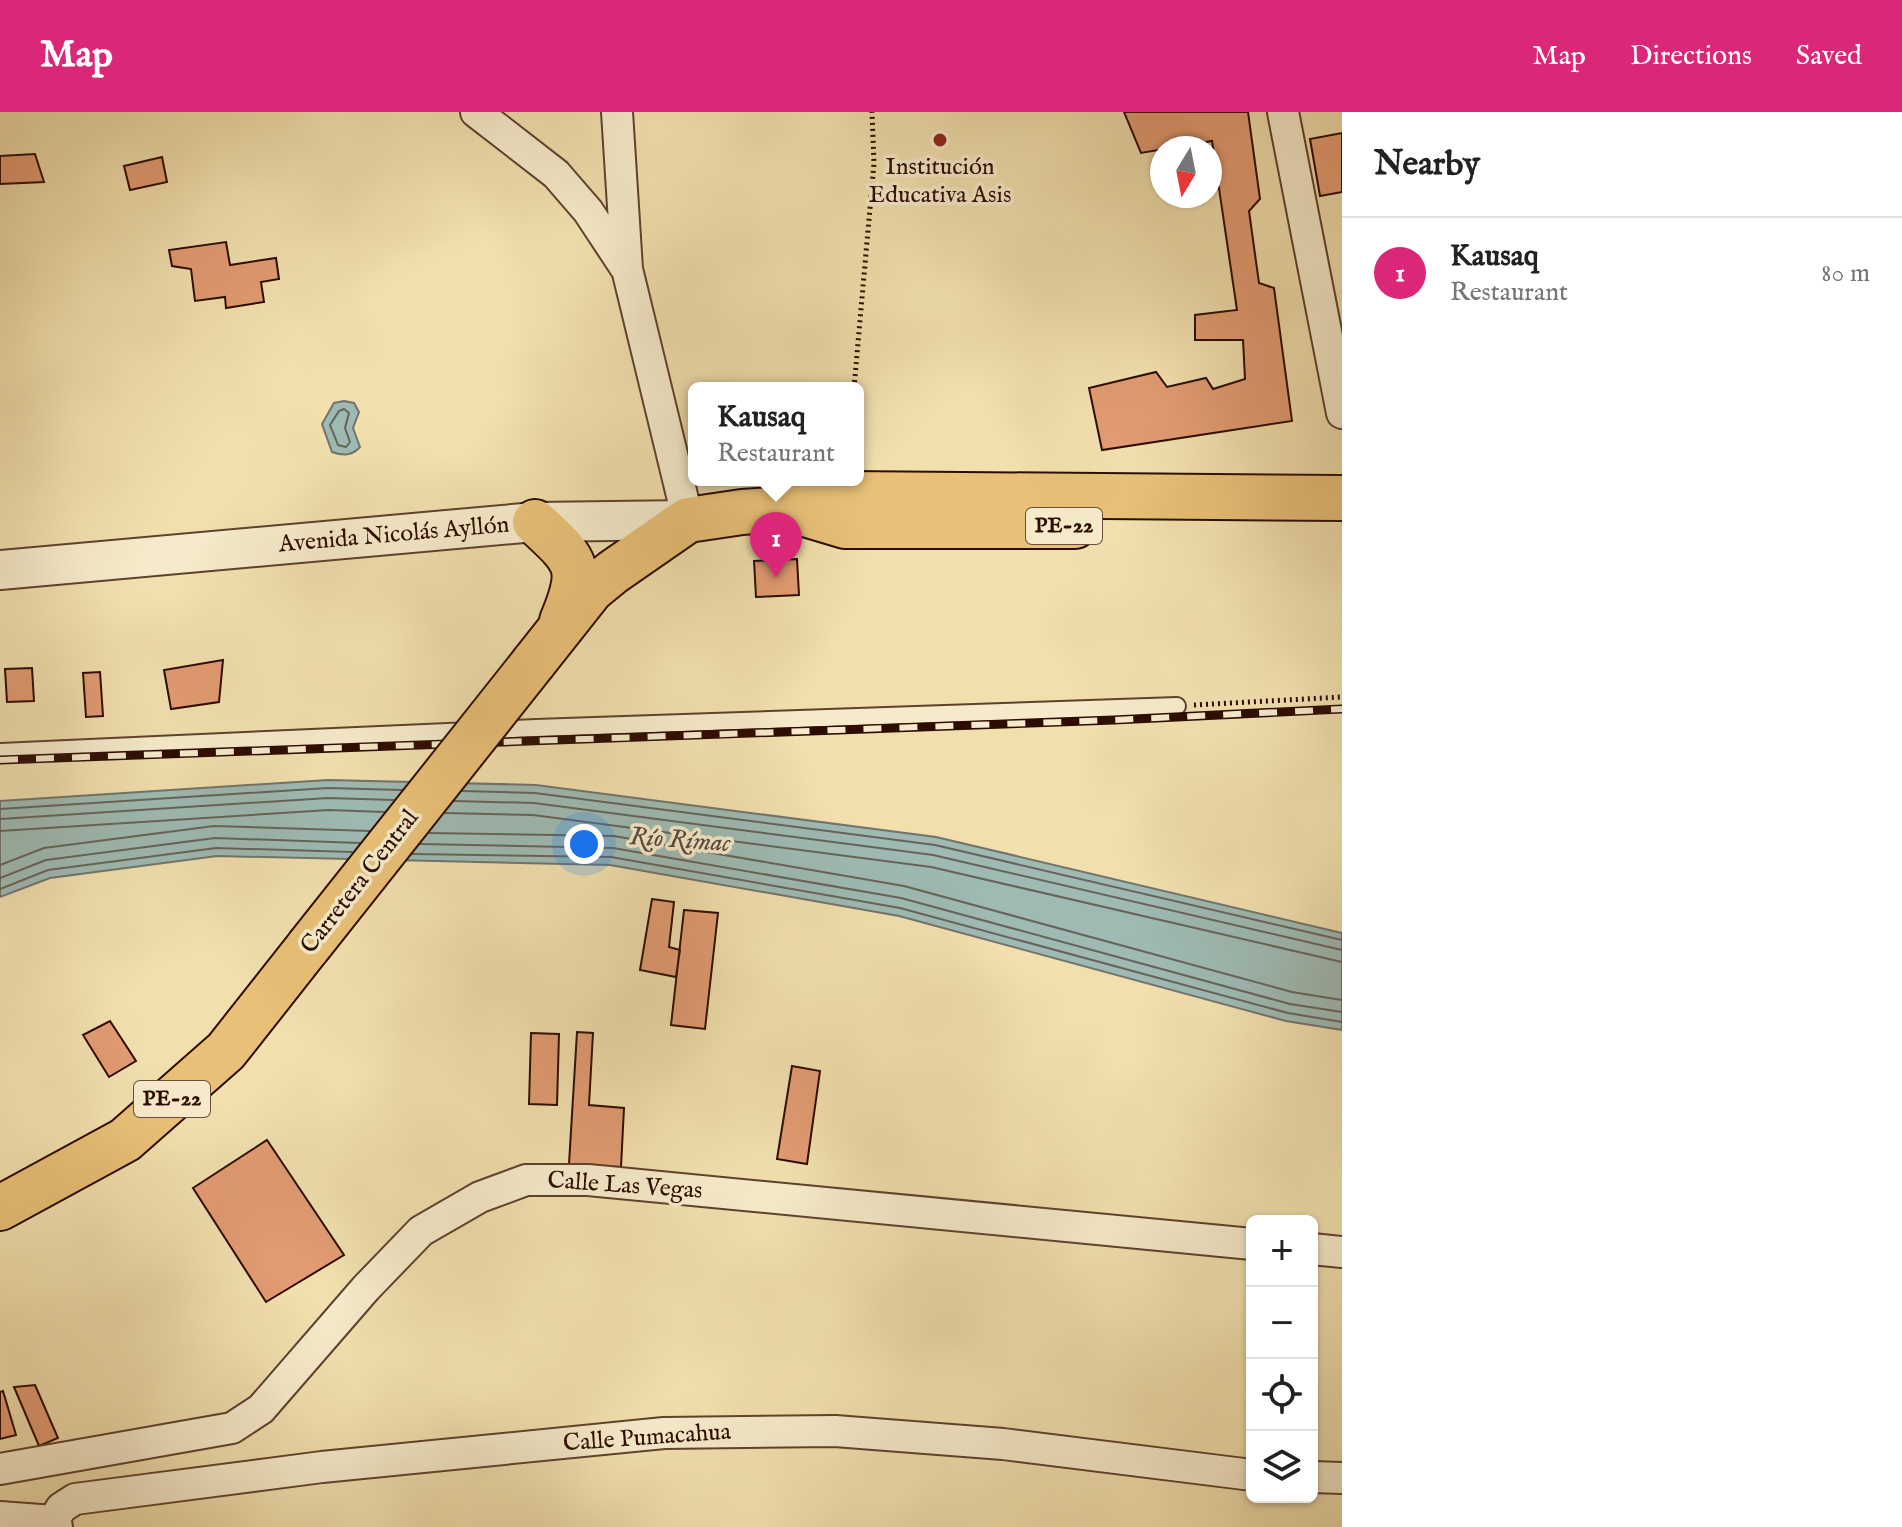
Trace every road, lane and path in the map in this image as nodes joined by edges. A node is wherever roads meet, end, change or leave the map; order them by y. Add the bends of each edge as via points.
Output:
1 (476, 112) edge
2 (617, 112) edge
3 (872, 112) edge
4 (1283, 112) edge
5 (627, 269) junction
6 (855, 382) edge
7 (1342, 413) edge
8 (1342, 498) edge
9 (846, 510) junction
10 (688, 520) junction
11 (535, 522) junction
12 (1342, 526) edge
13 (0, 570) edge
14 (547, 645) junction
15 (1342, 697) edge
16 (1177, 706) joint
17 (0, 752) edge
18 (0, 1208) edge
19 (1246, 1243) edge
20 (1318, 1250) edge
21 (1342, 1252) edge
22 (0, 1469) edge
23 (1246, 1474) edge
24 (1318, 1477) edge
25 (1342, 1478) edge
26 (0, 1517) edge
27 (56, 1524) edge

1 - 5 street via 556,174
2 - 5 street
3 - 6 path via 874,163
4 - 7 street
5 - 10 street
8 - 9 highway, Avenida Nicolás Ayllón / PE-22
9 - 10 highway, Avenida Nicolás Ayllón / PE-22 via 788,509
9 - 12 highway, Avenida Nicolás Ayllón / PE-22
10 - 11 street, Avenida Nicolás Ayllón
10 - 14 highway, Carretera Central / PE-22 via 591,590
11 - 13 street, Avenida Nicolás Ayllón
11 - 14 highway via 568,553 576,573 574,591
14 - 18 highway, Carretera Central / PE-22, bridge via 226,1051 125,1140
15 - 16 path
16 - 17 lane
19 - 22 street, Calle Las Vegas via 588,1180 526,1180 480,1197 421,1231 261,1409 232,1428
20 - 21 street
23 - 27 street, Calle Pumacahua via 1003,1444 835,1431 664,1433 322,1467 75,1499 61,1508
24 - 25 street
26 - 27 street

